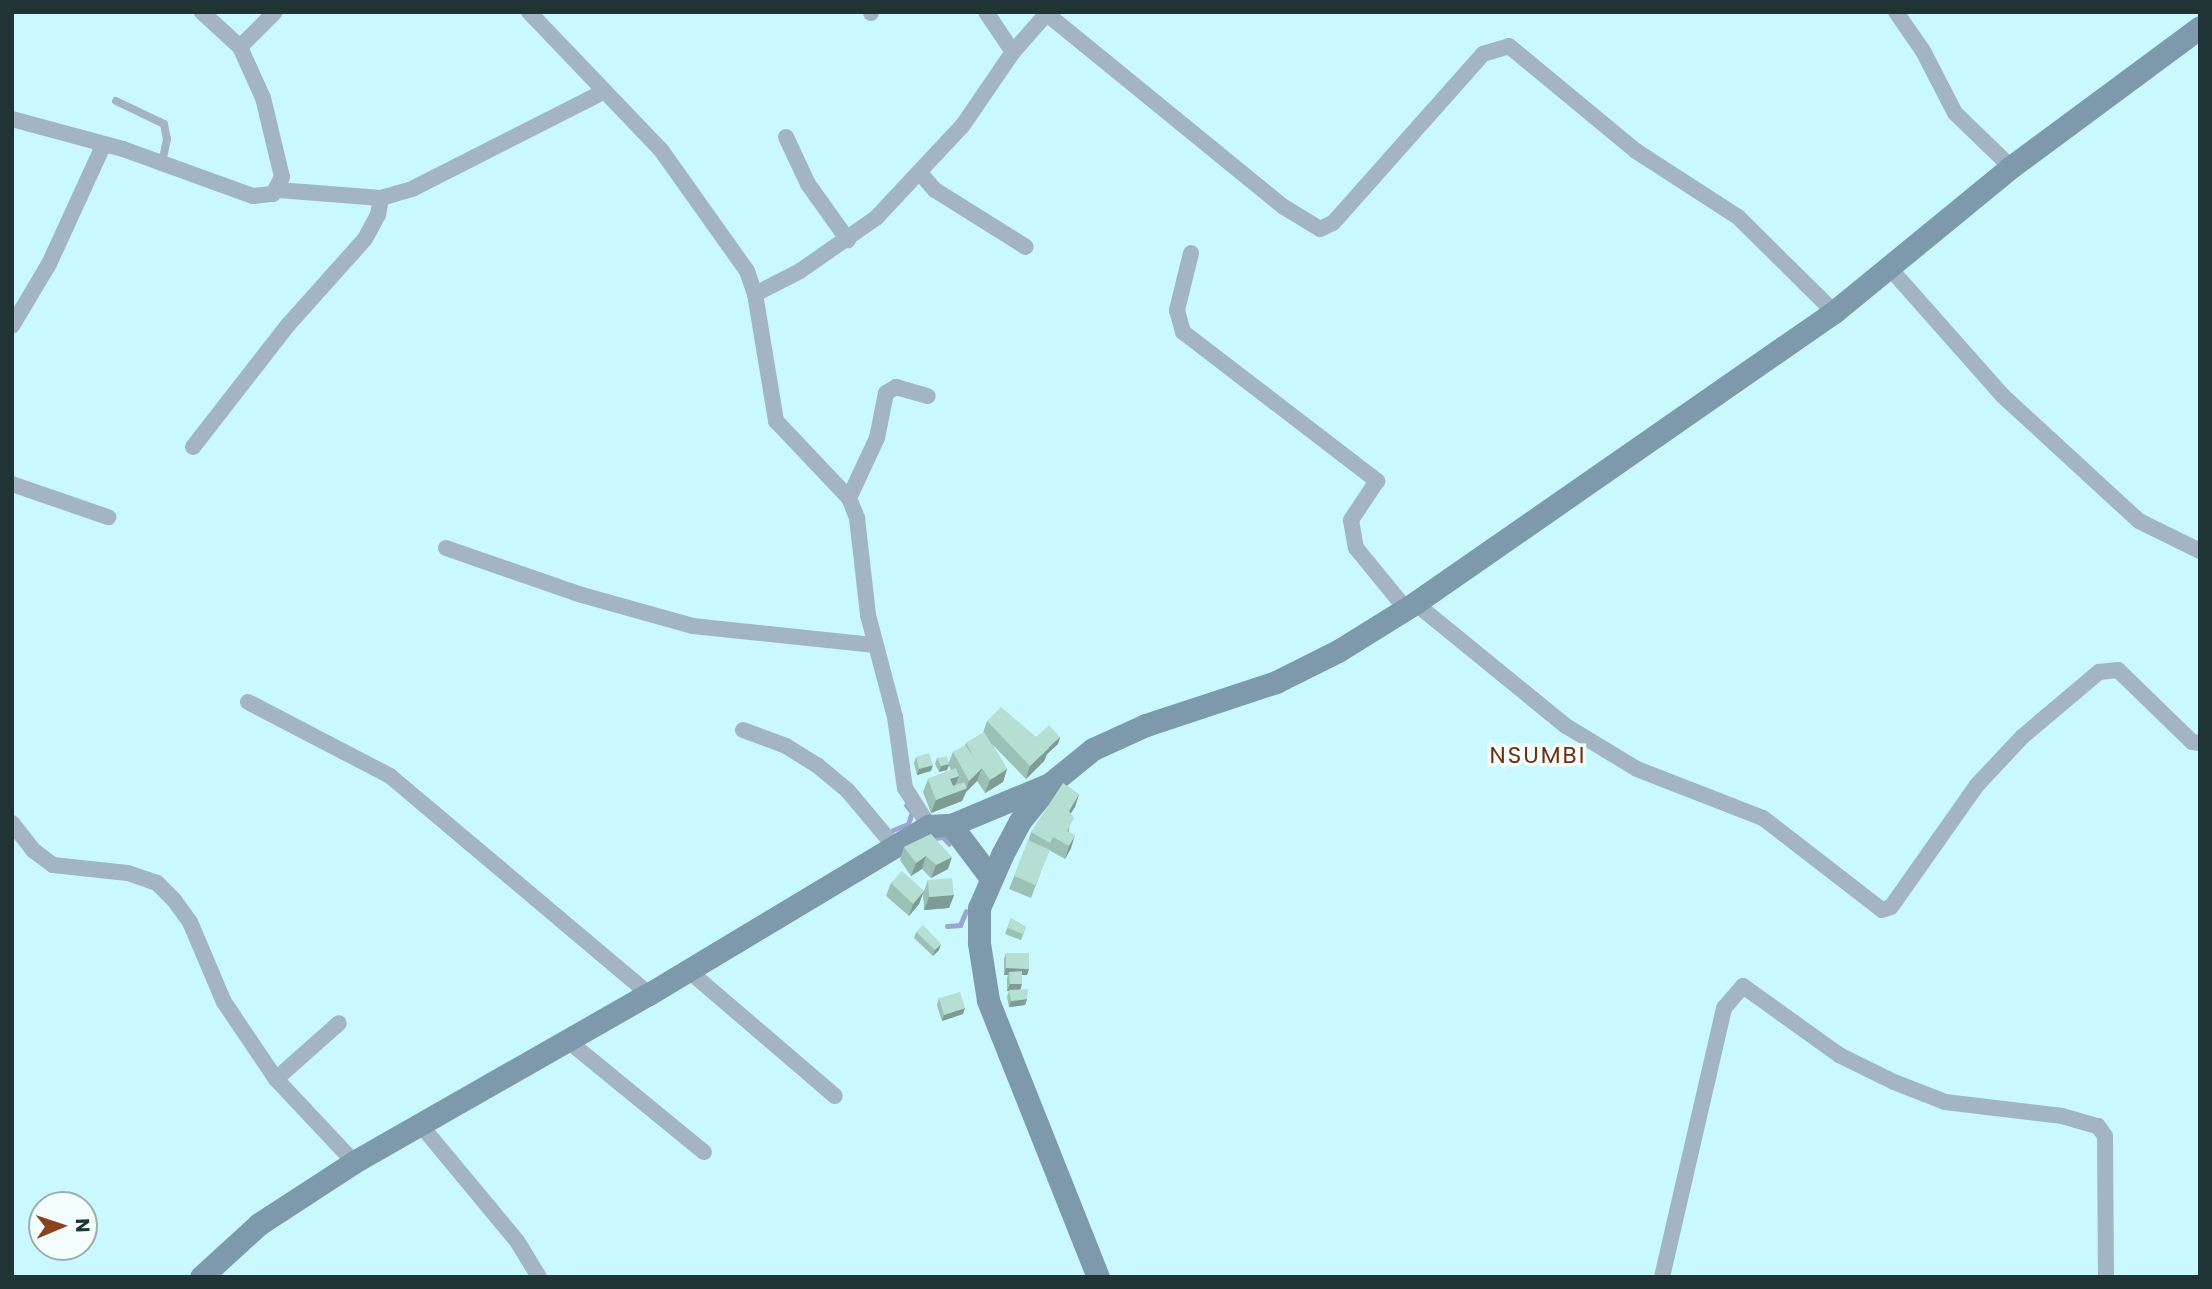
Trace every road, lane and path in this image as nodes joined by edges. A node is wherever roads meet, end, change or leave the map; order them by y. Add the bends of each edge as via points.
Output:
1 (202, 12) edge
2 (275, 12) edge
3 (529, 12) edge
4 (986, 12) edge
5 (1896, 12) edge
6 (1048, 13) edge
7 (2198, 32) edge
8 (240, 47) junction
9 (1013, 52) junction
10 (603, 92) junction
11 (116, 101) dead end
12 (12, 119) edge
13 (786, 137) dead end
14 (104, 144) junction
15 (162, 162) junction
16 (2011, 167) junction
17 (920, 173) junction
18 (278, 190) junction
19 (381, 198) junction
20 (848, 240) junction
21 (1026, 247) dead end
22 (1191, 253) dead end
23 (1887, 265) junction
24 (755, 294) junction
25 (1834, 312) junction
26 (12, 326) edge
27 (928, 396) dead end
28 (193, 447) dead end
29 (12, 484) edge
30 (849, 498) junction
31 (108, 517) dead end
32 (446, 548) dead end
33 (2200, 551) edge
34 (1410, 606) junction
35 (875, 645) junction
36 (248, 702) dead end
37 (743, 730) dead end
38 (2200, 743) edge
39 (1051, 783) junction
40 (12, 822) edge
41 (940, 825) junction
42 (895, 847) junction
43 (991, 878) junction
44 (689, 971) junction
45 (649, 994) junction
46 (339, 1023) dead end
47 (567, 1041) junction
48 (276, 1079) junction
49 (835, 1096) dead end
50 (419, 1123) junction
51 (704, 1152) dead end
52 (354, 1162) junction
53 (201, 1277) edge
54 (539, 1277) edge
55 (1098, 1277) edge
56 (1662, 1277) edge
57 (2106, 1277) edge

1 - 8 street
2 - 8 street
3 - 10 street
4 - 9 street
5 - 16 street via 1923,51 1955,113
6 - 9 street
6 - 25 street via 1284,207 1320,229 1332,223 1483,54 1509,46 1636,151 1738,217
7 - 16 street
8 - 18 street via 276,141 282,177
9 - 17 street via 963,125
10 - 19 street via 411,188
10 - 24 street via 661,150 747,271
11 - 15 lane via 164,124 167,139
12 - 14 street
13 - 20 street via 808,184
14 - 15 street
14 - 26 street via 49,264
15 - 18 street via 253,196 266,197
16 - 23 street
17 - 20 street
17 - 21 street via 935,190
18 - 19 street
19 - 28 street via 365,239 288,325
20 - 24 street
22 - 34 street via 1177,310 1183,332 1377,481 1351,520 1356,548
23 - 25 street
23 - 33 street via 2003,396 2129,512
24 - 30 street via 776,421
25 - 34 street
27 - 30 street via 896,387 886,393 877,438
29 - 31 street
30 - 35 street via 858,518
32 - 35 street via 582,595 693,626
34 - 38 street via 1566,726 1637,769 1763,818 1882,910 1891,908 1977,785 2022,737 2099,672 2118,670 2192,742
34 - 39 street via 1276,682 1146,725 1093,749
35 - 41 street via 895,717 905,788
36 - 45 street via 390,776
37 - 42 street via 786,746 817,765 848,791
39 - 41 street
39 - 43 street via 1020,821
40 - 48 street via 33,850 53,865 128,873 157,883 190,922 224,1002
41 - 42 street
41 - 43 street
42 - 44 street
43 - 55 street via 979,908 988,1000
44 - 45 street
44 - 49 street
45 - 47 street
46 - 48 street
47 - 50 street
47 - 51 street
48 - 52 street
50 - 52 street
50 - 54 street via 517,1241
52 - 53 street via 259,1224
56 - 57 street via 1724,1008 1743,986 1839,1055 1894,1082 1945,1102 2062,1116 2098,1126 2105,1136

